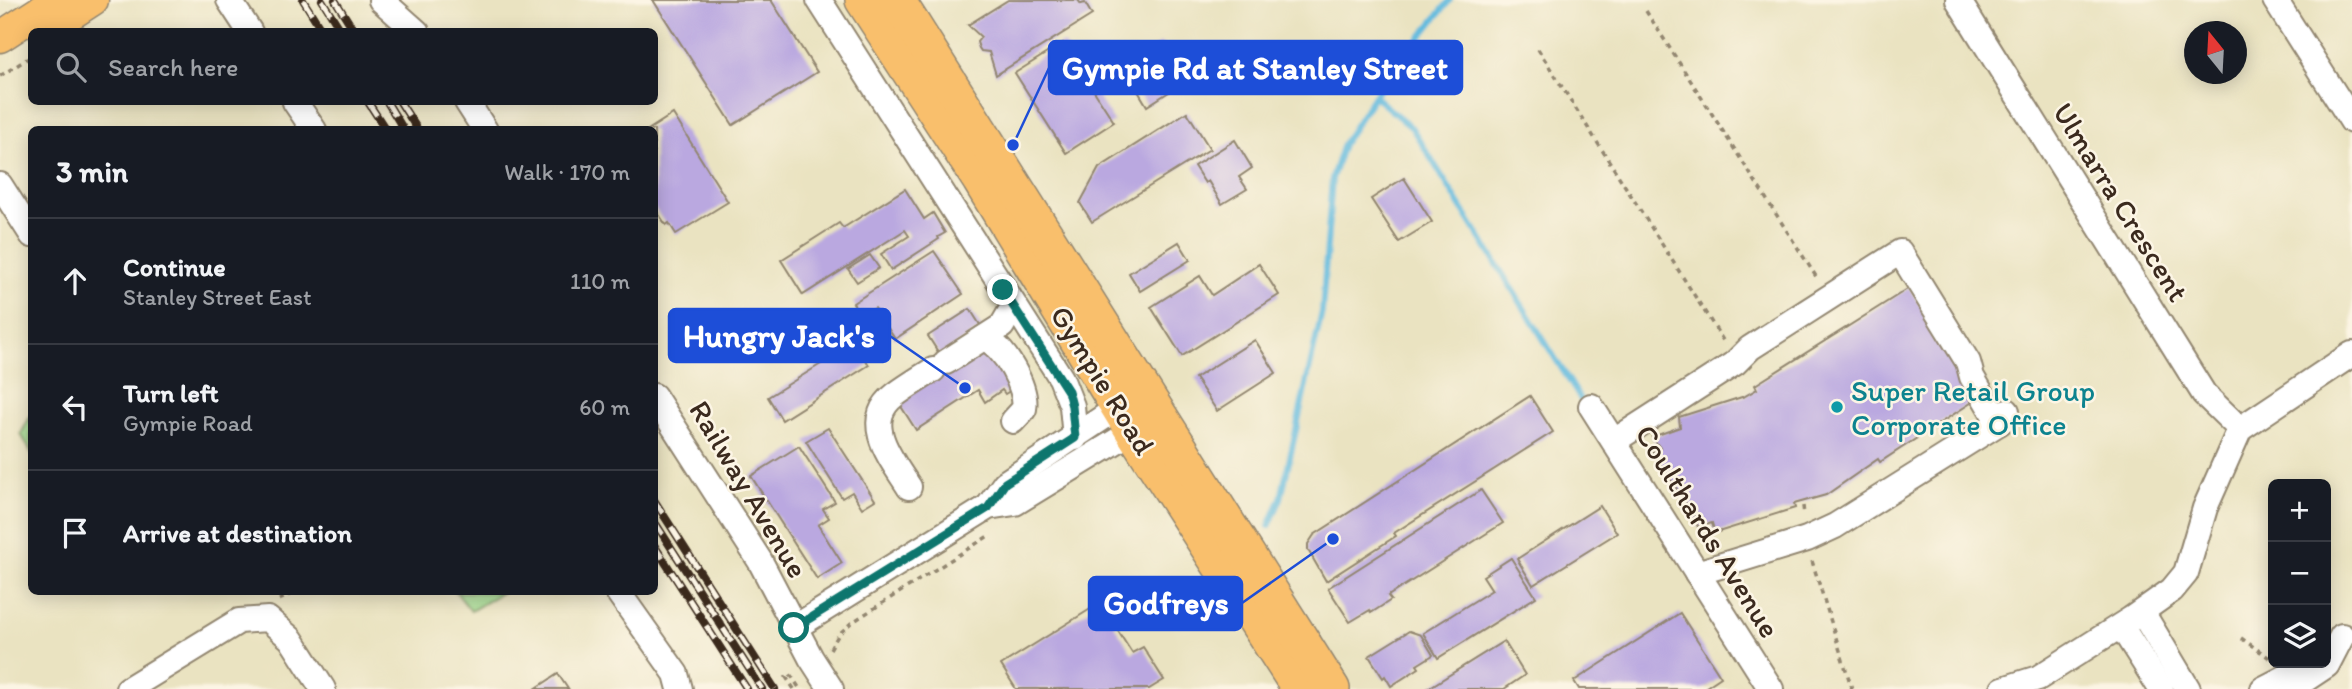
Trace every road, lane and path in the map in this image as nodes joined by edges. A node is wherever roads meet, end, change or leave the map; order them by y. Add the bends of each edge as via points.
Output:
1 (57, 0) edge
2 (93, 0) edge
3 (229, 0) edge
4 (381, 0) edge
5 (819, 0) edge
6 (863, 0) edge
7 (897, 0) edge
8 (1958, 0) edge
9 (2275, 0) edge
10 (1646, 11) dead end
11 (50, 28) edge
12 (247, 28) edge
13 (412, 28) edge
14 (0, 37) edge
15 (28, 42) edge
16 (1538, 49) dead end
17 (28, 58) edge
18 (0, 60) edge
19 (0, 76) edge
20 (297, 105) edge
21 (469, 105) edge
22 (2352, 121) edge
23 (311, 126) edge
24 (482, 126) edge
25 (0, 185) edge
26 (28, 229) edge
27 (988, 266) junction
28 (1043, 285) junction
29 (1827, 299) junction
30 (1013, 307) junction
31 (984, 338) junction
32 (1740, 351) junction
33 (2352, 354) edge
34 (658, 402) edge
35 (1591, 406) dead end
36 (1139, 411) junction
37 (1013, 421) dead end
38 (2240, 429) junction
39 (1610, 436) junction
40 (1075, 438) junction
41 (916, 483) dead end
42 (1803, 506) dead end
43 (988, 508) junction
44 (991, 534) dead end
45 (1807, 539) junction
46 (1697, 573) junction
47 (620, 595) edge
48 (2142, 612) junction
49 (2121, 626) junction
50 (794, 628) junction
51 (2340, 637) edge
52 (2241, 638) dead end
53 (828, 654) dead end
54 (2268, 657) edge
55 (2304, 668) edge
56 (2033, 683) edge
57 (680, 688) edge
58 (128, 689) edge
59 (323, 689) edge
60 (794, 689) edge
61 (800, 689) edge
62 (831, 689) edge
63 (1300, 689) edge
64 (1332, 689) edge
65 (1771, 689) edge
66 (1852, 689) edge
67 (2003, 689) edge
68 (2161, 689) edge
69 (2188, 689) edge
70 (2263, 689) edge
71 (2291, 689) edge

1 - 14 main road
2 - 11 main road
3 - 12 street
4 - 13 street
5 - 27 street, Gympie Road
6 - 28 highway, Gympie Road
7 - 36 highway, Gympie Road
8 - 38 street, Ulmarra Crescent via 2204,394
9 - 22 street
10 - 29 path
15 - 18 main road
16 - 32 path
17 - 19 path
20 - 23 street
21 - 24 street
25 - 26 street
27 - 28 street
27 - 30 street, Gympie Road
28 - 36 highway, Gympie Road
29 - 32 street
29 - 45 street via 1900,253 1969,362 1980,368 2008,412 2006,418
30 - 31 street via 1002,326
30 - 40 street, Gympie Road via 1068,391
31 - 37 street via 995,344 1023,388 1024,409
31 - 41 street via 895,395 881,412 883,446
32 - 39 street
33 - 38 street
34 - 50 street, Railway Avenue via 760,561
35 - 39 street, Coulthards Avenue
36 - 40 street
36 - 43 street via 1015,503
36 - 63 highway, Gympie Road
36 - 64 highway, Gympie Road
38 - 48 street via 2205,508 2186,573
39 - 46 street, Coulthards Avenue
40 - 43 street via 1005,483
42 - 45 path
43 - 50 street
44 - 53 path via 851,623
45 - 46 street
45 - 66 path
46 - 65 street, Coulthards Avenue
47 - 57 street via 676,674
48 - 49 street
48 - 69 street
49 - 56 street
49 - 68 street
50 - 62 street, Railway Avenue
51 - 71 street via 2332,660
52 - 54 path
55 - 70 street
56 - 67 street
58 - 59 street via 239,621 268,619 291,639
60 - 61 path via 786,677 790,674

